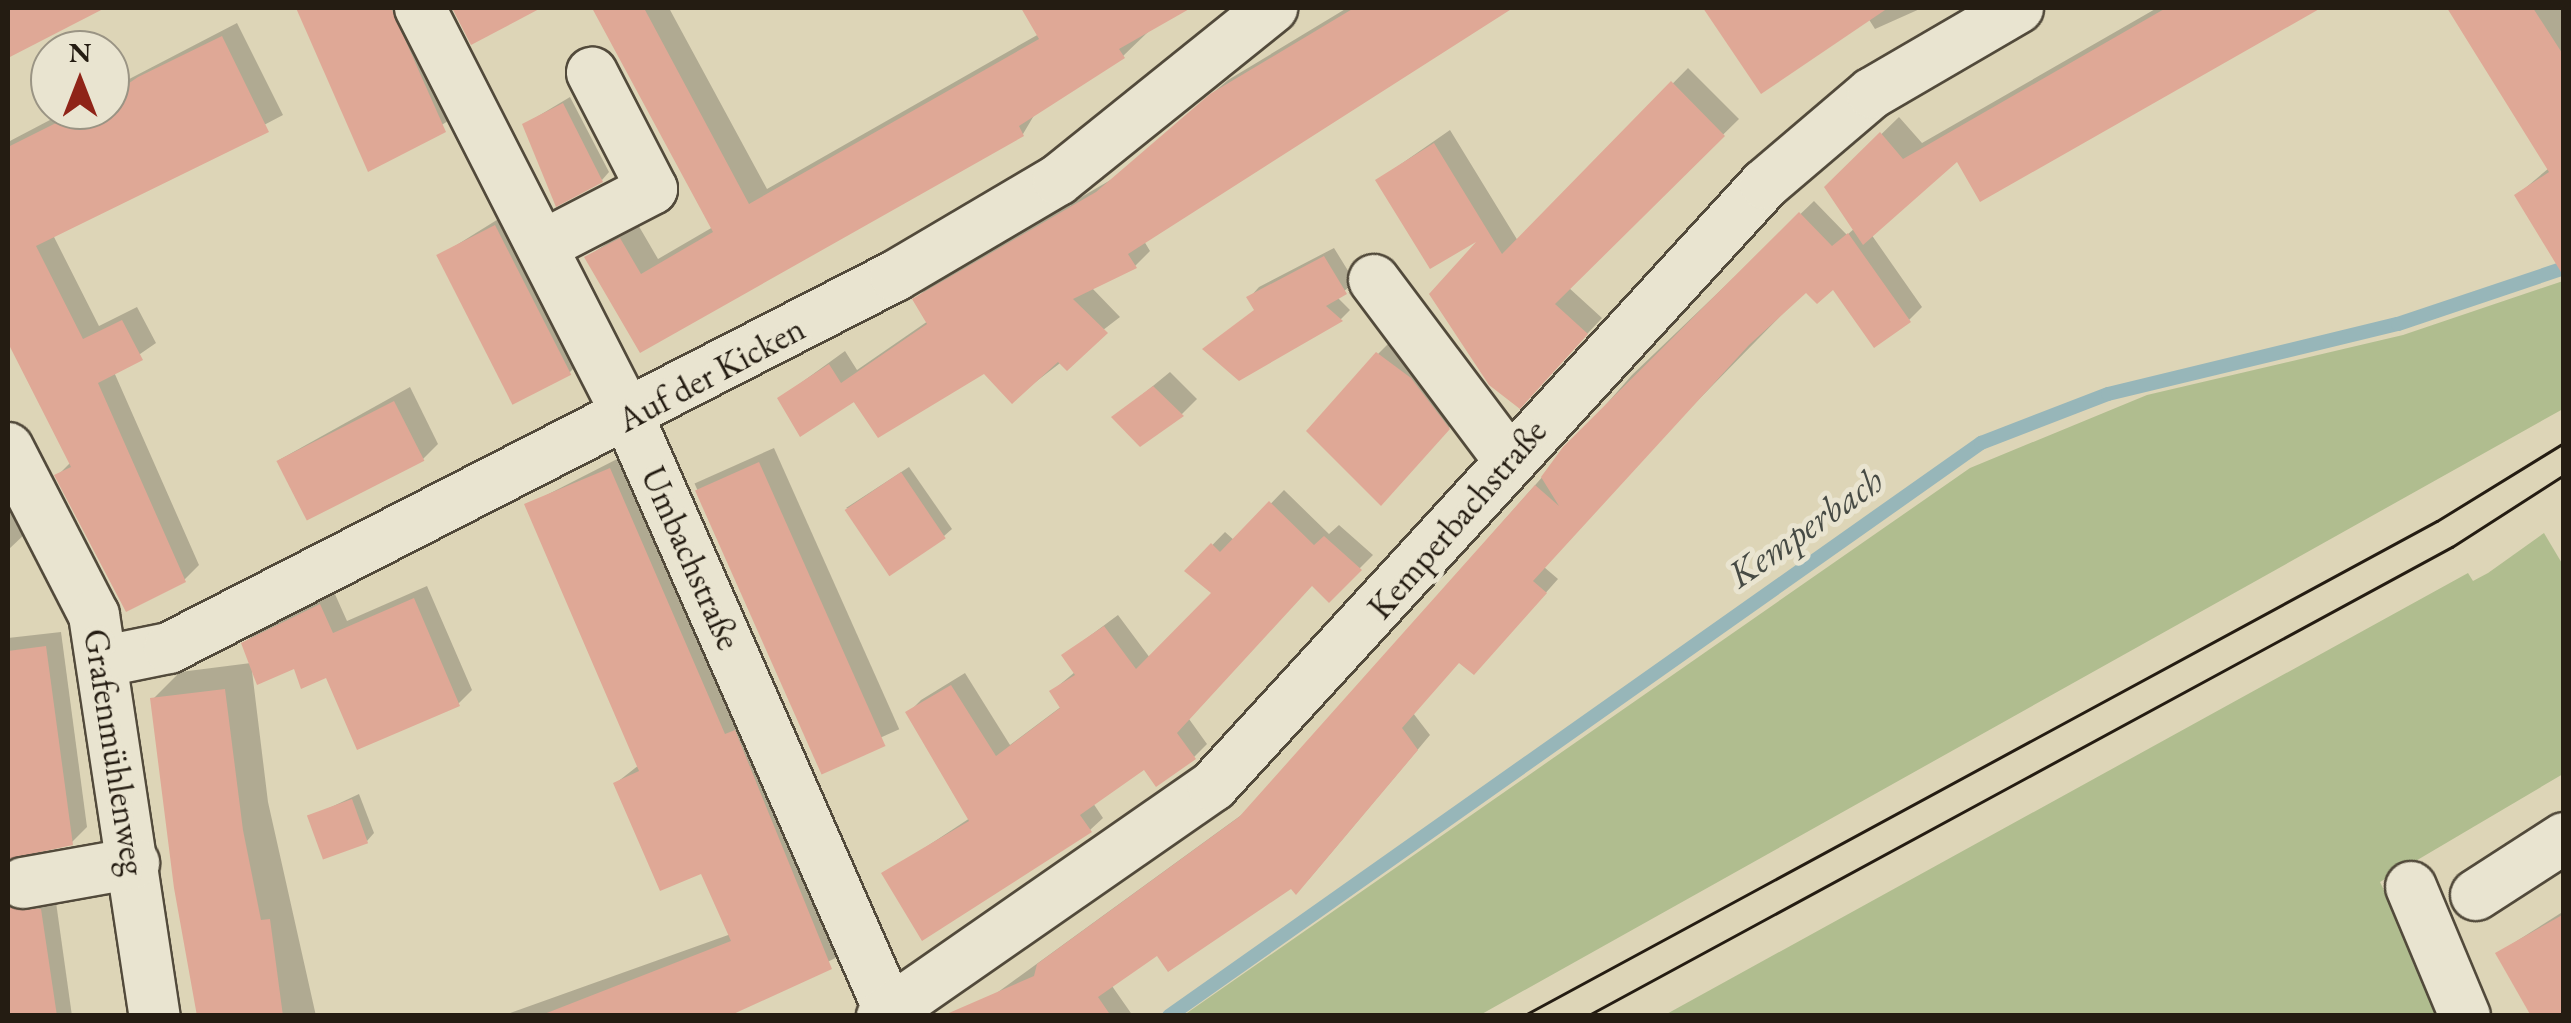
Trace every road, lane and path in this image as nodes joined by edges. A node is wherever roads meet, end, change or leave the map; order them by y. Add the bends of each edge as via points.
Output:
1 (420, 8) edge
2 (1272, 8) edge
3 (2018, 8) edge
4 (592, 74) dead end
5 (542, 246) junction
6 (1374, 280) dead end
7 (629, 418) junction
8 (8, 448) edge
9 (1508, 460) junction
10 (105, 661) junction
11 (2564, 838) edge
12 (134, 863) junction
13 (23, 883) dead end
14 (2411, 887) dead end
15 (2476, 895) dead end
16 (886, 1013) edge
17 (155, 1016) edge
18 (2466, 1016) edge

1 - 5 street, Umbachstraße
2 - 7 street, Auf der Kicken via 1058,180
3 - 9 street, Kemperbachstraße via 1872,93 1765,184
4 - 5 street via 652,189
5 - 7 street, Umbachstraße
6 - 9 street
7 - 10 street, Auf der Kicken via 169,648
7 - 16 street, Umbachstraße
8 - 10 street, Grafenmühlenweg via 94,614
9 - 16 street, Kemperbachstraße via 1213,786
10 - 12 street, Grafenmühlenweg
11 - 15 street
12 - 13 street
12 - 17 street, Grafenmühlenweg
14 - 18 street

